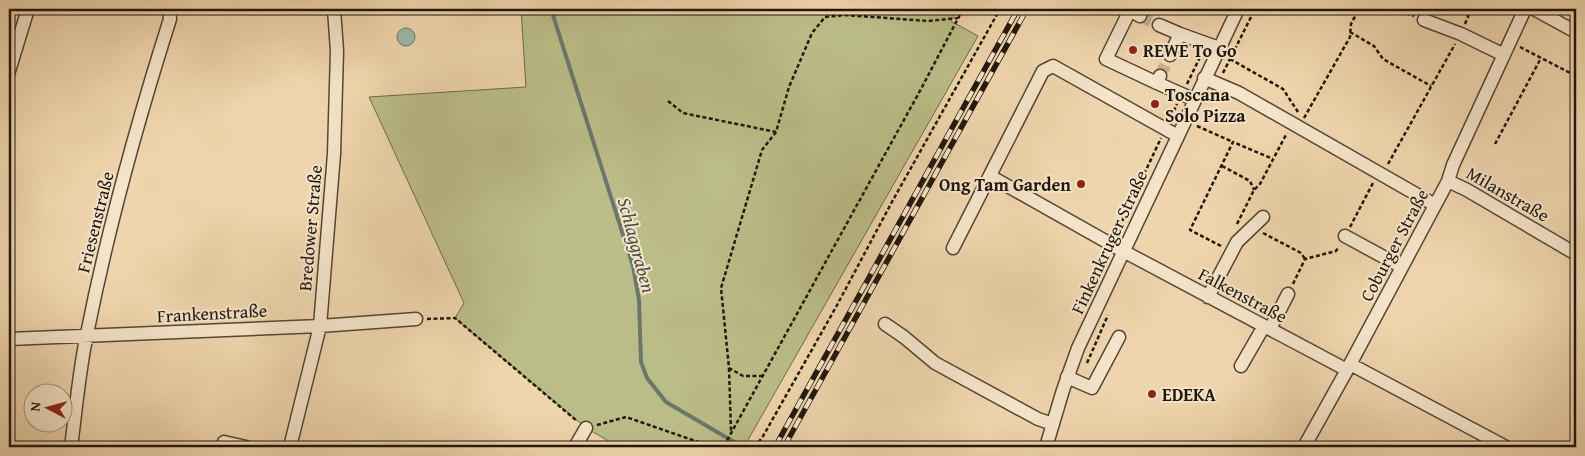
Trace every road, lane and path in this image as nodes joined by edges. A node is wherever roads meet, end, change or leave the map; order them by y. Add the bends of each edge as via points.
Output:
1 (28, 9) edge
2 (169, 9) edge
3 (334, 9) edge
4 (963, 9) edge
5 (1000, 9) edge
6 (1238, 9) edge
7 (1255, 9) edge
8 (1359, 9) edge
9 (1394, 9) edge
10 (1471, 9) edge
11 (1526, 9) edge
12 (1534, 9) edge
13 (1404, 11) edge
14 (1140, 16) dead end
15 (958, 18) junction
16 (1424, 20) joint
17 (1159, 25) tunnel mouth
18 (1350, 32) junction
19 (1576, 32) edge
20 (1180, 34) junction
21 (1460, 34) junction
22 (1510, 42) junction
23 (1219, 48) junction
24 (1170, 55) tunnel mouth
25 (1504, 55) junction
26 (1541, 58) junction
27 (1230, 59) junction
28 (9, 71) edge
29 (1576, 76) edge
30 (1204, 78) junction
31 (1217, 84) junction
32 (1431, 86) junction
33 (1195, 100) junction
34 (668, 101) dead end
35 (1293, 122) junction
36 (1197, 126) dead end
37 (776, 132) junction
38 (1178, 136) junction
39 (1233, 142) junction
40 (1495, 144) dead end
41 (1273, 159) junction
42 (1222, 166) junction
43 (1382, 174) junction
44 (990, 176) junction
45 (1448, 180) junction
46 (1254, 190) junction
47 (1435, 205) junction
48 (1263, 217) dead end
49 (1237, 225) dead end
50 (1257, 230) dead end
51 (1345, 236) dead end
52 (954, 248) dead end
53 (1123, 251) junction
54 (1231, 253) junction
55 (1576, 254) edge
56 (1305, 259) dead end
57 (1402, 267) junction
58 (1288, 294) dead end
59 (1208, 297) junction
60 (1111, 311) dead end
61 (416, 319) joint
62 (885, 324) dead end
63 (320, 326) junction
64 (1267, 328) junction
65 (86, 336) junction
66 (1119, 337) dead end
67 (9, 339) edge
68 (1242, 366) dead end
69 (1348, 367) junction
70 (730, 368) junction
71 (763, 376) junction
72 (1073, 379) junction
73 (1053, 424) junction
74 (586, 428) junction
75 (731, 433) junction
76 (224, 442) dead end
77 (724, 446) junction
78 (1500, 446) edge
79 (72, 447) edge
80 (246, 447) edge
81 (290, 447) edge
82 (575, 447) edge
83 (728, 447) edge
84 (755, 447) edge
85 (1046, 447) edge
86 (1304, 447) edge

1 - 28 street
2 - 65 street, Friesenstraße via 170,19 115,209
3 - 63 street, Bredower Straße via 337,51 334,154
4 - 15 path
5 - 84 path
6 - 23 street, Finkenkruger Straße
7 - 27 path
8 - 18 path
9 - 13 path
10 - 21 path
11 - 22 street, Coburger Straße
12 - 19 street
13 - 16 path
14 - 33 street via 1130,10 1106,59 1159,79
15 - 37 path via 928,21 845,15 825,17 812,33
15 - 71 path
16 - 21 street
17 - 20 street
18 - 27 path via 1303,119 1283,88
18 - 32 path via 1374,46 1383,59
20 - 23 street
20 - 24 street
21 - 25 street
21 - 32 path
22 - 25 street, Coburger Straße
22 - 26 path
23 - 30 street, Finkenkruger Straße
25 - 45 street, Coburger Straße
26 - 29 path
26 - 40 path
27 - 31 path
30 - 31 street
30 - 33 street, Finkenkruger Straße
31 - 35 street
32 - 43 path
33 - 38 street, Finkenkruger Straße
34 - 37 path via 683,114
35 - 41 path
35 - 43 street
36 - 39 path
37 - 70 path via 762,150 721,288
38 - 44 street via 1053,66 1044,71
38 - 53 street, Finkenkruger Straße
39 - 41 path
39 - 42 path
41 - 46 path
42 - 46 path via 1250,181
42 - 54 path via 1190,230
43 - 47 street
44 - 52 street
44 - 53 street, Falkenstraße
45 - 47 street, Coburger Straße
45 - 55 street, Milanstraße
46 - 49 path
47 - 57 street, Coburger Straße
48 - 54 street via 1236,242
50 - 56 path via 1301,253
51 - 57 street
53 - 59 street, Falkenstraße
53 - 72 street, Finkenkruger Straße via 1078,348
54 - 59 street
57 - 69 street, Coburger Straße
58 - 64 street
59 - 64 street, Falkenstraße
60 - 72 path
61 - 63 street, Frankenstraße
61 - 74 path via 455,318
62 - 73 street via 935,363
63 - 65 street, Frankenstraße
63 - 81 street, Bredower Straße
64 - 68 street
64 - 69 street, Falkenstraße
65 - 67 street, Frankenstraße
65 - 79 street, Friesenstraße
66 - 72 street via 1092,388
69 - 78 street, Falkenstraße
69 - 86 street, Coburger Straße
70 - 71 path via 743,376
70 - 75 path
71 - 75 path
72 - 73 street, Finkenkruger Straße
73 - 85 street, Finkenkruger Straße
74 - 77 path via 626,417 704,444
74 - 82 street
75 - 77 path
76 - 80 street
77 - 83 path

